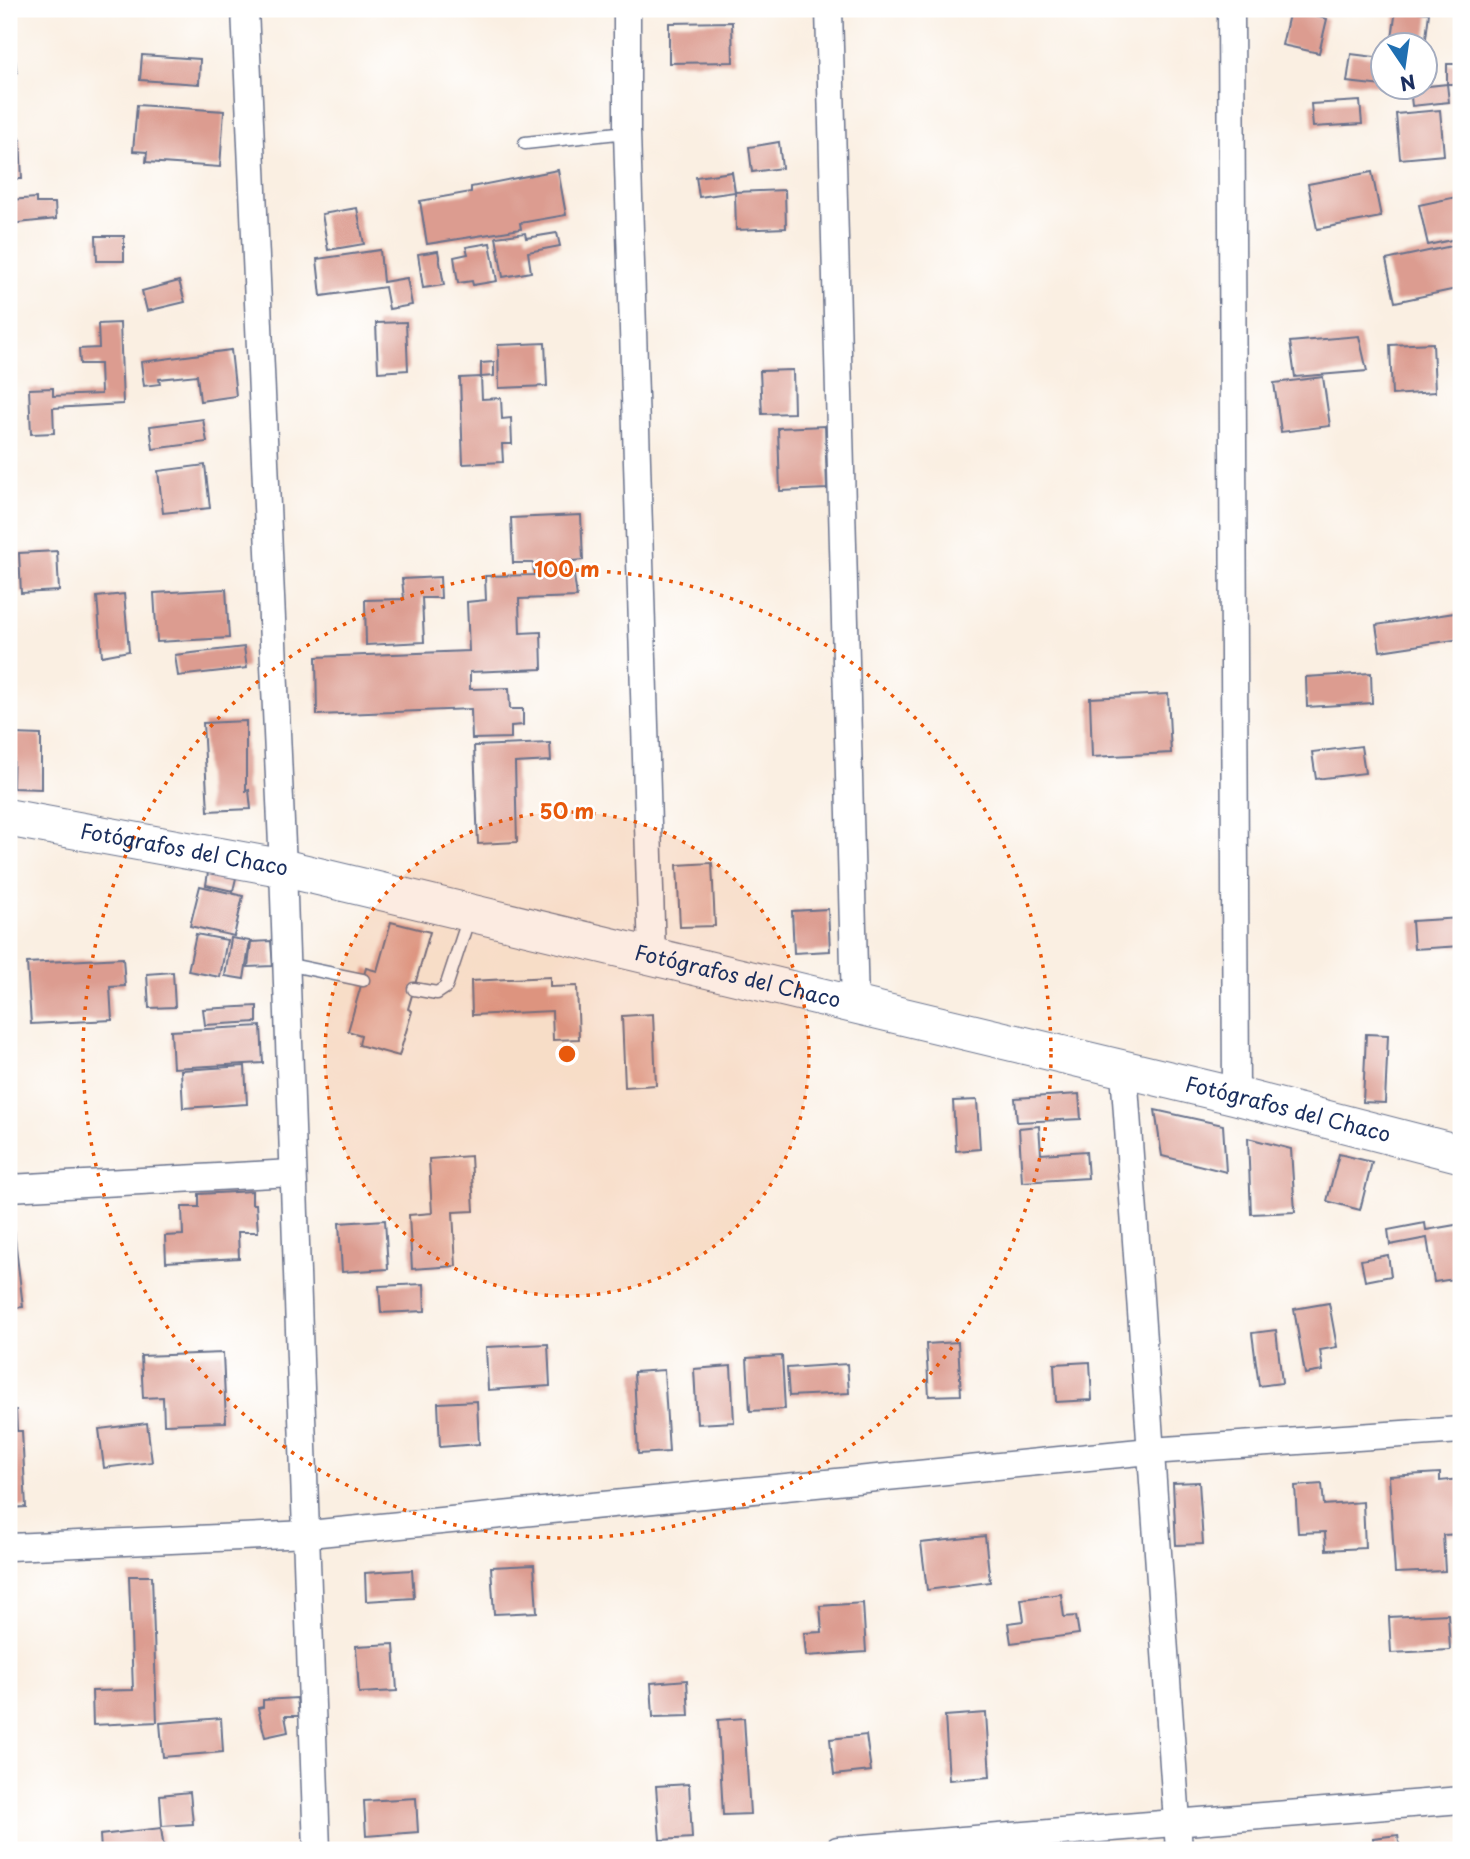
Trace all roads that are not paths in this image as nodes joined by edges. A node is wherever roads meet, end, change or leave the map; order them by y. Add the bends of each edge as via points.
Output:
1 (245, 9) edge
2 (627, 9) edge
3 (828, 9) edge
4 (1231, 9) edge
5 (627, 132) junction
6 (525, 143) dead end
7 (9, 818) edge
8 (283, 868) junction
9 (471, 913) junction
10 (652, 956) junction
11 (286, 964) junction
12 (363, 980) dead end
13 (414, 989) dead end
14 (855, 1006) junction
15 (1124, 1071) junction
16 (1236, 1096) junction
17 (1461, 1154) edge
18 (292, 1173) junction
19 (9, 1188) edge
20 (1461, 1430) edge
21 (1150, 1451) junction
22 (309, 1534) junction
23 (9, 1547) edge
24 (1461, 1800) edge
25 (1177, 1823) junction
26 (317, 1850) edge
27 (838, 1850) edge
28 (1179, 1850) edge

1 - 8 street
2 - 5 street
3 - 14 street
4 - 16 street
5 - 6 lane
5 - 10 street
7 - 8 street, Fotógrafos del Chaco
8 - 9 street, Fotógrafos del Chaco
8 - 11 street
9 - 10 street, Fotógrafos del Chaco
9 - 13 lane via 446,987 437,993
10 - 14 street, Fotógrafos del Chaco
11 - 12 lane
11 - 18 street
14 - 15 street, Fotógrafos del Chaco
15 - 16 street, Fotógrafos del Chaco
15 - 21 street
16 - 17 street, Fotógrafos del Chaco
18 - 19 street
18 - 22 street
20 - 21 street
21 - 22 street
21 - 25 street
22 - 23 street
22 - 26 street
24 - 25 street
25 - 27 street
25 - 28 street

